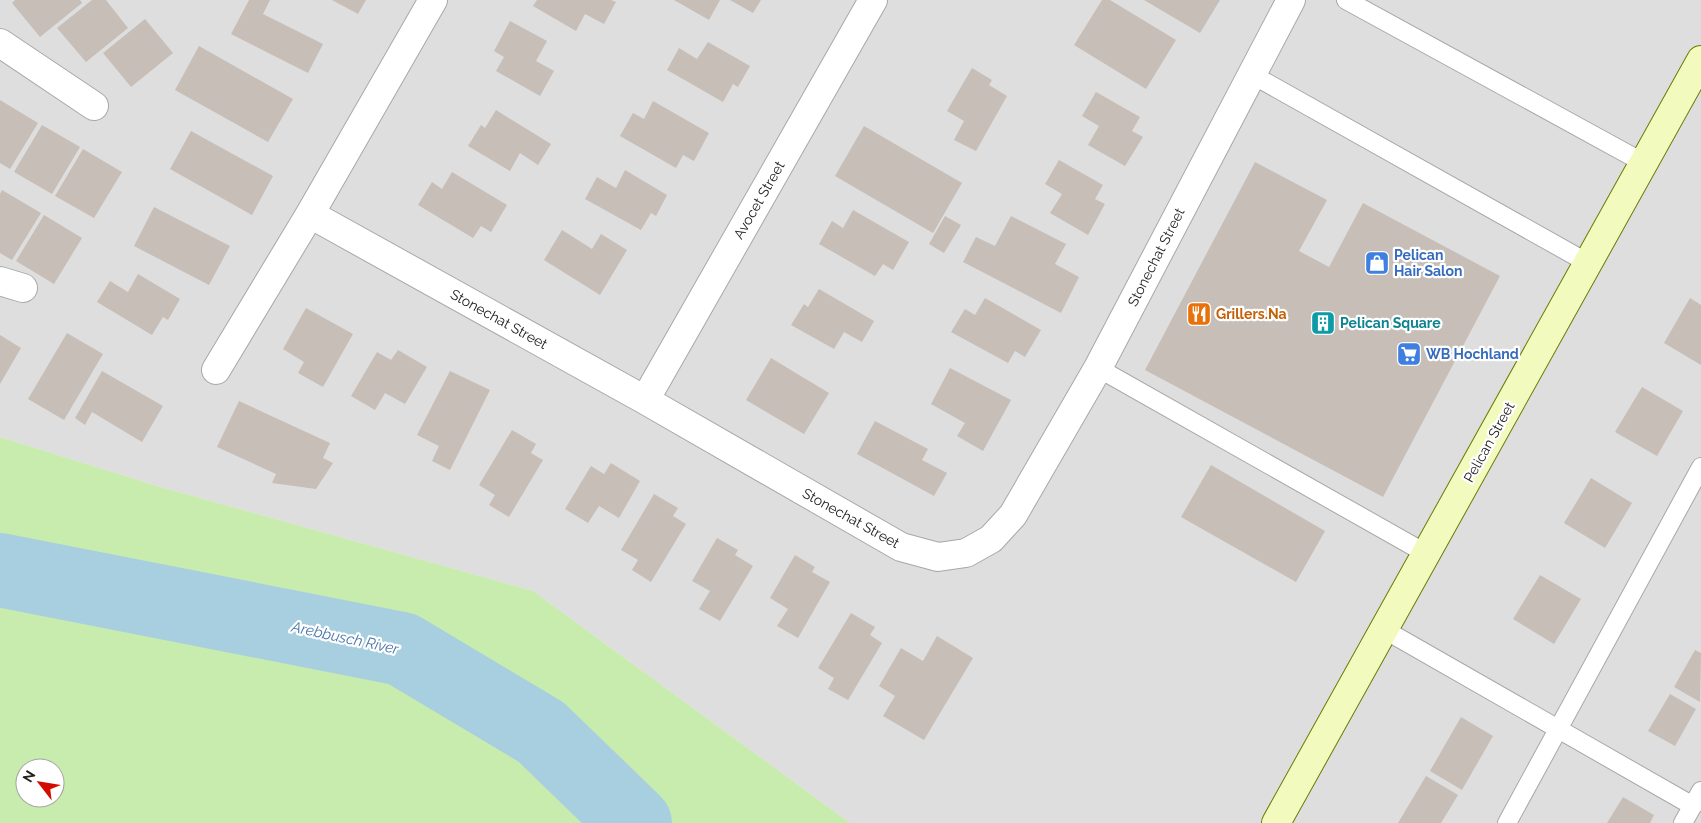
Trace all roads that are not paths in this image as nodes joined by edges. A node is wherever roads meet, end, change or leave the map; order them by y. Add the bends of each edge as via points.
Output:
1 (433, 0) edge
2 (874, 0) edge
3 (1291, 0) edge
4 (1346, 0) edge
5 (0, 43) edge
6 (1701, 60) edge
7 (1251, 74) junction
8 (94, 106) dead end
9 (1644, 163) junction
10 (310, 214) junction
11 (1588, 263) junction
12 (1098, 368) junction
13 (216, 370) dead end
14 (645, 400) junction
15 (1701, 467) edge
16 (1427, 554) junction
17 (1385, 630) junction
18 (1559, 730) junction
19 (1697, 798) edge
20 (1276, 823) edge
21 (1507, 823) edge
22 (1683, 823) edge

1 - 10 street
2 - 14 street, Avocet Street
3 - 7 street, Stonechat Street
4 - 9 lane
5 - 8 street
6 - 9 street, Pelican Street
7 - 11 lane
7 - 12 street, Stonechat Street
9 - 11 street, Pelican Street
10 - 13 street
10 - 14 street, Stonechat Street
11 - 16 street, Pelican Street
12 - 14 street, Stonechat Street via 1013,515 991,540 966,553 938,557 901,546
12 - 16 lane
15 - 18 lane
16 - 17 street, Pelican Street
17 - 18 lane
17 - 20 street, Pelican Street
18 - 19 lane
18 - 21 lane
19 - 22 lane

